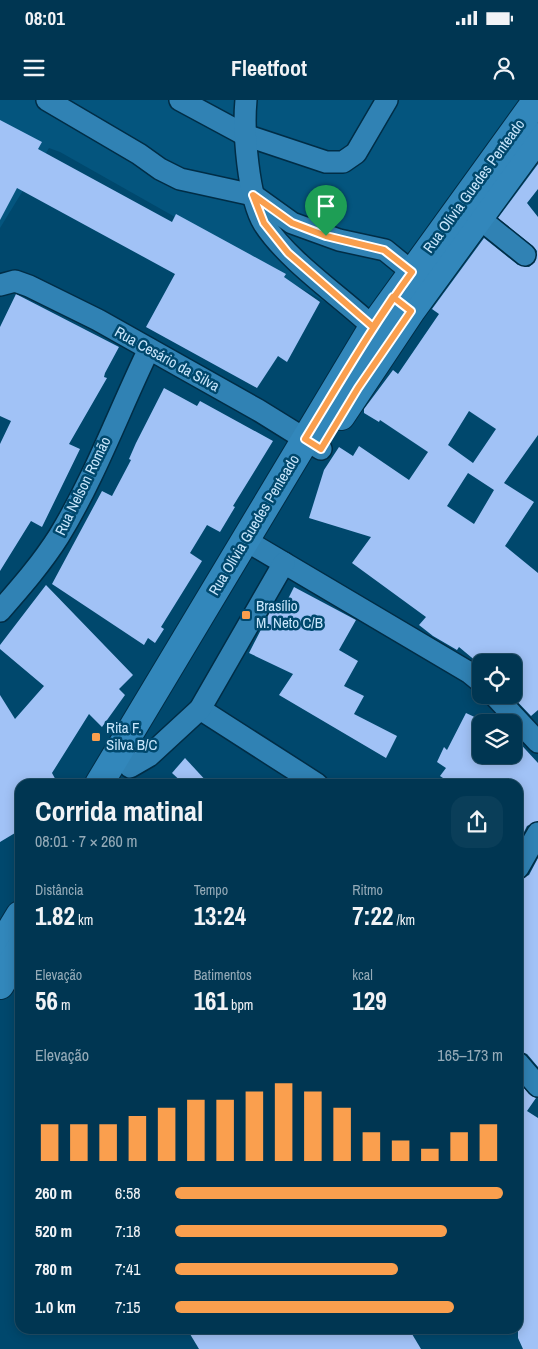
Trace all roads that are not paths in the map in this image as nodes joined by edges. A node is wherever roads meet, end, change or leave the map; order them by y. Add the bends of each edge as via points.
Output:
1 (48, 100) edge
2 (180, 100) edge
3 (388, 100) edge
4 (537, 100) edge
5 (247, 102) edge
6 (245, 135) junction
7 (538, 137) edge
8 (253, 195) junction
9 (478, 218) junction
10 (525, 255) dead end
11 (412, 272) junction
12 (3, 283) edge
13 (402, 304) junction
14 (373, 327) junction
15 (148, 349) junction
16 (313, 444) junction
17 (253, 545) junction
18 (284, 563) junction
19 (0, 611) edge
20 (472, 676) edge
21 (502, 704) edge
22 (200, 709) junction
23 (538, 742) edge
24 (125, 775) edge
25 (102, 779) edge
26 (309, 779) edge
27 (538, 833) edge
28 (523, 859) edge
29 (15, 929) edge
30 (8, 948) edge
31 (0, 985) edge
32 (523, 1069) edge
33 (538, 1086) edge

1 - 8 street via 180,179
2 - 6 street
3 - 6 street via 356,152 343,162 326,162
4 - 11 main road, Rua Olívia Guedes Penteado
5 - 6 street
6 - 8 street
7 - 9 main road, Rua Olívia Guedes Penteado
8 - 11 street via 292,223 339,240 384,250
8 - 14 street via 264,223 288,253
9 - 10 street
9 - 13 main road, Rua Olívia Guedes Penteado
11 - 13 main road, Rua Olívia Guedes Penteado
12 - 15 street, Rua Cesário da Silva via 15,281 35,289
13 - 14 main road, Rua Olívia Guedes Penteado
13 - 16 main road, Rua Olívia Guedes Penteado via 358,388
14 - 16 main road, Rua Olívia Guedes Penteado
15 - 16 street, Rua Cesário da Silva
15 - 19 street, Rua Nelson Romão via 60,535 42,562
16 - 17 main road, Rua Olívia Guedes Penteado
17 - 18 street
17 - 24 main road, Rua Olívia Guedes Penteado
17 - 25 main road, Rua Olívia Guedes Penteado
18 - 20 street
18 - 22 street
21 - 23 street
22 - 24 street
22 - 26 street
27 - 28 street
29 - 30 main road
30 - 31 main road
32 - 33 street

